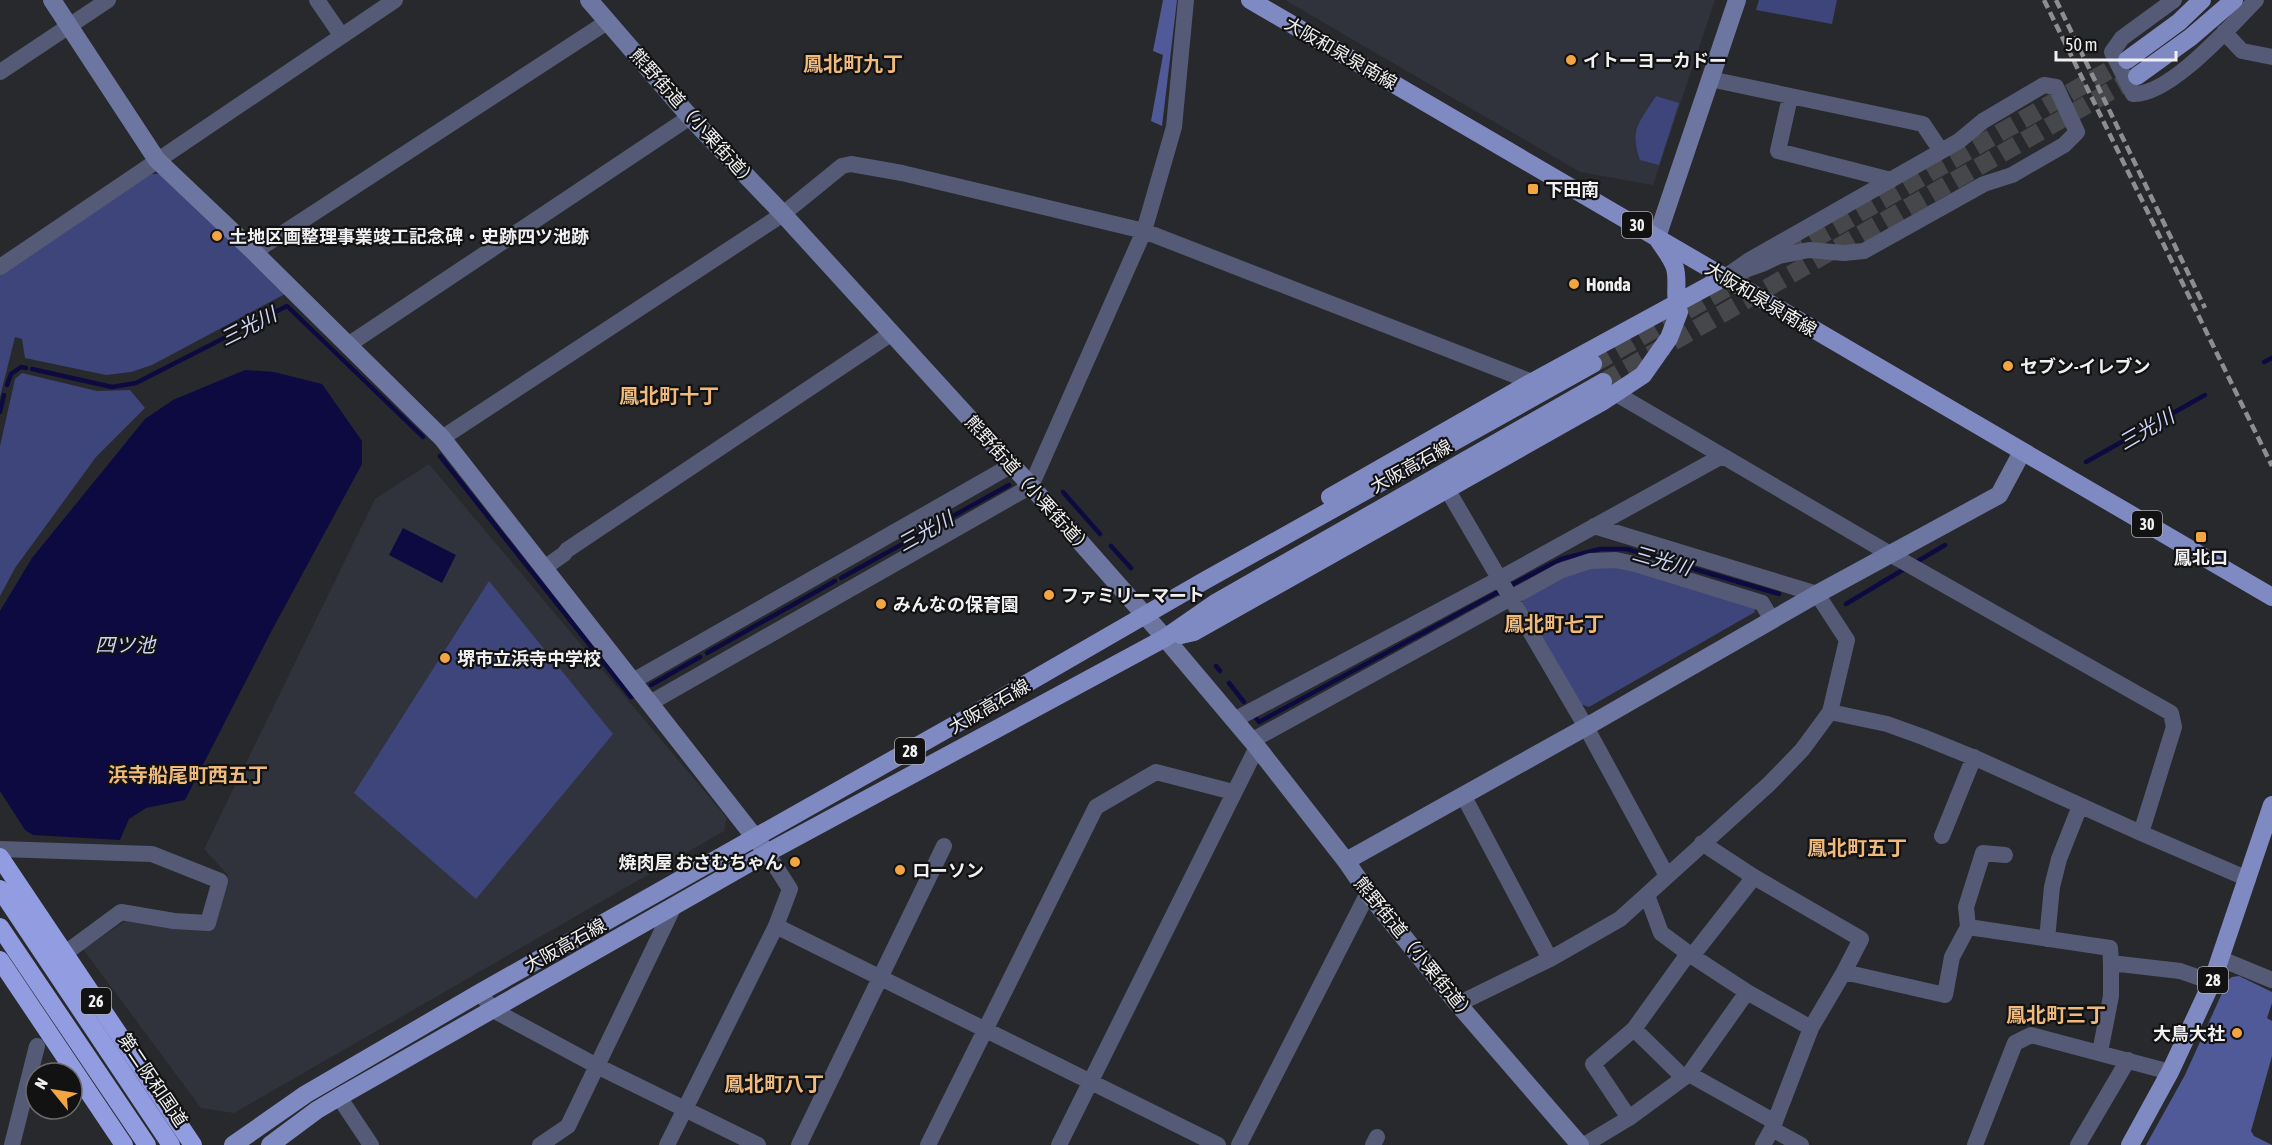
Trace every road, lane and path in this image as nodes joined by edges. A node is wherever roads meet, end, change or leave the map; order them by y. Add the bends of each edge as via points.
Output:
1 (52, 0) edge
2 (108, 0) edge
3 (317, 0) edge
4 (395, 0) edge
5 (589, 0) edge
6 (1186, 0) edge
7 (1250, 0) edge
8 (1737, 0) edge
9 (2174, 0) edge
10 (2202, 0) edge
11 (2234, 0) edge
12 (2256, 0) edge
13 (607, 22) junction
14 (69, 26) junction
15 (2224, 32) junction
16 (341, 35) junction
17 (2272, 57) edge
18 (2127, 60) tunnel mouth
19 (0, 72) edge
20 (2138, 76) tunnel mouth
21 (1710, 79) junction
22 (1790, 97) junction
23 (690, 117) junction
24 (1941, 151) junction
25 (157, 160) junction
26 (1891, 180) junction
27 (783, 214) junction
28 (1144, 231) junction
29 (1657, 237) junction
30 (254, 252) junction
31 (0, 267) edge
32 (1725, 277) junction
33 (1676, 304) junction
34 (891, 333) junction
35 (348, 345) junction
36 (1593, 364) tunnel mouth
37 (1532, 382) junction
38 (1609, 388) junction
39 (442, 438) junction
40 (2022, 452) junction
41 (1722, 456) junction
42 (1012, 465) junction
43 (1031, 486) junction
44 (1447, 489) junction
45 (1594, 526) junction
46 (1895, 557) junction
47 (544, 568) junction
48 (838, 581) junction
49 (1505, 589) junction
50 (1817, 594) junction
51 (2272, 597) edge
52 (1145, 616) junction
53 (1772, 620) junction
54 (1165, 639) junction
55 (633, 681) junction
56 (648, 700) junction
57 (1830, 712) junction
58 (1234, 720) junction
59 (1586, 727) junction
60 (1254, 744) junction
61 (1974, 757) junction
62 (1233, 792) junction
63 (1463, 795) junction
64 (2272, 805) edge
65 (2080, 806) junction
66 (2140, 833) junction
67 (1942, 836) dead end
68 (1702, 843) junction
69 (762, 845) junction
70 (944, 846) dead end
71 (0, 849) edge
72 (2005, 855) dead end
73 (0, 857) edge
74 (1346, 861) junction
75 (1667, 876) junction
76 (1754, 877) junction
77 (2248, 879) junction
78 (0, 889) edge
79 (1368, 893) junction
80 (1647, 895) junction
81 (674, 906) junction
82 (776, 926) junction
83 (0, 927) edge
84 (1968, 927) junction
85 (2047, 939) junction
86 (64, 954) junction
87 (1690, 955) junction
88 (1551, 959) junction
89 (0, 960) edge
90 (2221, 960) junction
91 (2111, 963) junction
92 (1844, 972) junction
93 (881, 977) junction
94 (2272, 980) edge
95 (2212, 982) junction
96 (482, 992) junction
97 (1747, 992) junction
98 (1458, 1004) junction
99 (491, 1010) junction
100 (1811, 1028) junction
101 (986, 1029) junction
102 (1634, 1029) junction
103 (37, 1046) dead end
104 (2100, 1052) junction
105 (2128, 1059) junction
106 (597, 1066) junction
107 (2170, 1072) junction
108 (1686, 1076) junction
109 (1090, 1083) junction
110 (339, 1097) junction
111 (684, 1109) junction
112 (1629, 1118) junction
113 (1773, 1126) junction
114 (12, 1145) edge
115 (124, 1145) edge
116 (147, 1145) edge
117 (171, 1145) edge
118 (193, 1145) edge
119 (232, 1145) edge
120 (270, 1145) edge
121 (371, 1145) edge
122 (540, 1145) edge
123 (667, 1145) edge
124 (758, 1145) edge
125 (799, 1145) edge
126 (928, 1145) edge
127 (1059, 1145) edge
128 (1218, 1145) edge
129 (1239, 1145) edge
130 (1582, 1145) edge
131 (1763, 1145) edge
132 (1801, 1145) edge
133 (1975, 1145) edge
134 (2078, 1145) edge
135 (2130, 1145) edge

1 - 14 street
2 - 14 street
3 - 16 street
4 - 16 street
5 - 13 street, 熊野街道（小栗街道）
6 - 28 street via 1174,127
7 - 29 main road, 大阪和泉泉南線 / 30
8 - 21 street
9 - 15 street via 2122,38 2112,52 2133,94 2144,94 2163,85 2203,55
10 - 18 main road
11 - 20 main road
12 - 15 street
13 - 23 street, 熊野街道（小栗街道）
13 - 30 street
14 - 19 street
14 - 25 street
15 - 17 street via 2242,51
16 - 25 street
21 - 22 street
21 - 29 street
22 - 24 street via 1923,124
22 - 26 street via 1778,151
23 - 27 street, 熊野街道（小栗街道）
23 - 35 street
24 - 26 street
24 - 32 street via 2044,85 2056,87 2077,132 2064,145 2012,175 1984,184 1864,251 1809,250 1779,256
25 - 30 street
25 - 31 street
26 - 32 street
27 - 28 street via 842,166 851,164
27 - 34 street, 熊野街道（小栗街道）
27 - 39 street
28 - 37 street
28 - 43 street
29 - 32 main road, 大阪和泉泉南線 / 30
29 - 33 main road via 1675,267
30 - 35 street
32 - 33 main road
32 - 40 main road, 大阪和泉泉南線 / 30
33 - 37 main road
33 - 38 main road via 1679,312 1669,338 1642,375
34 - 42 street, 熊野街道（小栗街道）
34 - 47 street
35 - 39 street
36 - 52 main road, 大阪高石線 / 28
37 - 52 main road via 1196,573
38 - 41 street
38 - 44 main road
38 - 54 main road, 大阪高石線 / 28 via 1216,602
39 - 47 street
40 - 46 street via 1999,495
40 - 51 main road, 大阪和泉泉南線 / 30
41 - 45 street
41 - 46 street
42 - 43 street, 熊野街道（小栗街道）
42 - 48 street
43 - 48 street
43 - 52 street, 熊野街道（小栗街道）
44 - 49 street
44 - 54 main road via 1194,632
45 - 49 street
45 - 50 street
46 - 50 street
46 - 66 street via 2171,713 2174,727
47 - 55 street
48 - 55 street
48 - 56 street
49 - 53 street via 1590,561 1616,560 1761,603
49 - 58 street
49 - 59 street
49 - 60 street
50 - 53 street
50 - 57 street via 1847,640
52 - 54 street, 熊野街道（小栗街道）
52 - 69 main road, 大阪高石線 / 28
53 - 59 street
54 - 58 street, 熊野街道（小栗街道）
54 - 69 main road, 大阪高石線 / 28
55 - 56 street
56 - 69 street
57 - 61 street via 1887,724
57 - 68 street via 1794,758
58 - 60 street, 熊野街道（小栗街道）
59 - 63 street
59 - 75 street
60 - 62 street
60 - 74 street, 熊野街道（小栗街道）
61 - 65 street
61 - 67 street
62 - 101 street via 1156,772 1096,807
62 - 109 street
63 - 74 street
63 - 88 street
64 - 77 main road, 28
65 - 66 street
65 - 85 street via 2052,887
66 - 77 street
68 - 75 street
68 - 76 street
69 - 81 main road, 大阪高石線 / 28
69 - 82 street via 790,889
69 - 96 main road, 大阪高石線 / 28
70 - 93 street
71 - 86 street via 152,854 220,881 208,922 121,912
72 - 84 street via 1983,853 1966,907
73 - 86 highway, 26
74 - 79 street, 熊野街道（小栗街道）
75 - 80 street
76 - 87 street
76 - 92 street via 1862,939
77 - 90 main road, 28
78 - 117 highway, 第二阪和国道 / 26
79 - 98 street, 熊野街道（小栗街道）
79 - 129 street
80 - 87 street via 1661,933
80 - 88 street via 1620,919
81 - 99 main road, 大阪高石線 / 28
81 - 106 street
82 - 93 street
82 - 111 street
83 - 116 highway, 26
84 - 85 street
84 - 92 street via 1952,957 1945,995
85 - 91 street via 2110,948
86 - 118 highway, 26
87 - 97 street
87 - 102 street
88 - 98 street
89 - 115 highway
90 - 94 street
90 - 95 main road, 28
91 - 95 street via 2180,971
91 - 104 street via 2111,996
92 - 100 street
93 - 101 street
93 - 125 street
95 - 107 main road, 28
96 - 99 street
96 - 119 main road, 大阪高石線 / 28 via 306,1094
97 - 100 street
97 - 108 street
98 - 130 street, 熊野街道（小栗街道）
99 - 106 street
99 - 110 main road, 大阪高石線 / 28
100 - 113 street
101 - 109 street
101 - 126 street
102 - 108 street
102 - 112 street via 1593,1064
103 - 114 street
104 - 105 street
104 - 133 street via 2031,1035 2015,1043
105 - 107 street
105 - 134 street
106 - 111 street
106 - 122 street via 568,1126
107 - 135 main road, 28
108 - 112 street
108 - 113 street
109 - 127 street
109 - 128 street
110 - 120 main road, 大阪高石線 / 28
110 - 121 street
111 - 123 street
111 - 124 street
112 - 130 street
113 - 131 street
113 - 132 street

